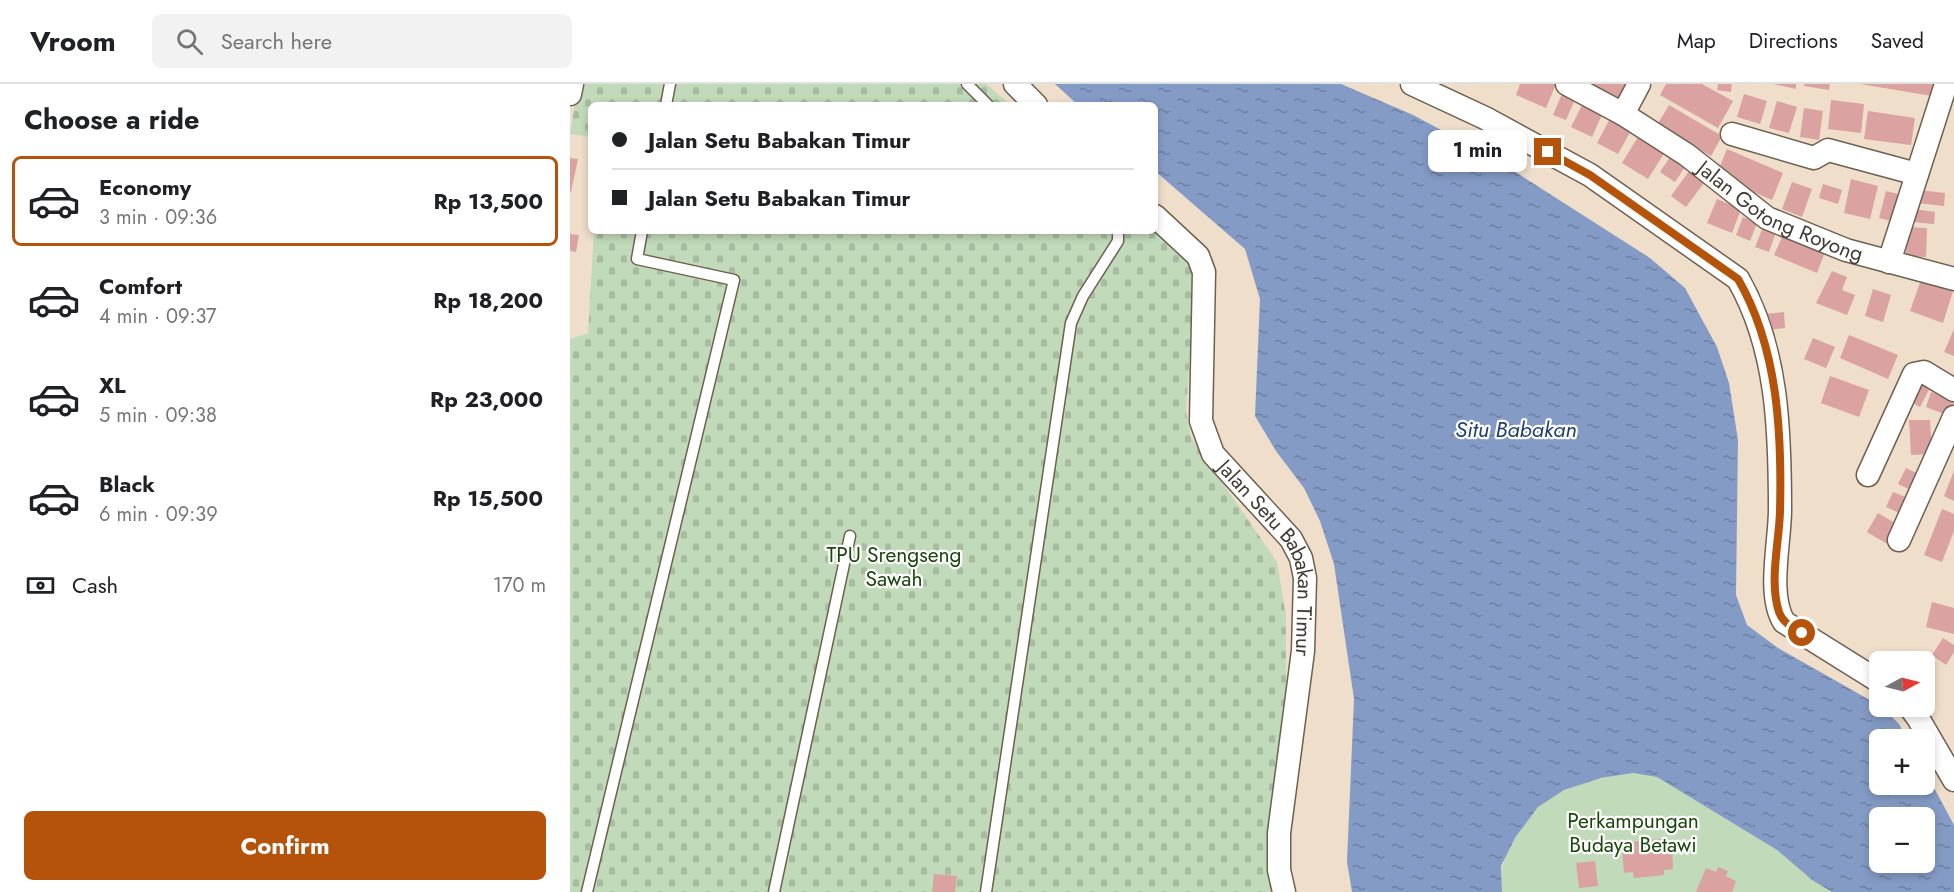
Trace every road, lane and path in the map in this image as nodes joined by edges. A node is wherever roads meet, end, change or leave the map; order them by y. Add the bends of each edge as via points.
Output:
1 (573, 84) edge
2 (670, 84) edge
3 (967, 84) edge
4 (1015, 84) edge
5 (1412, 84) edge
6 (1567, 84) edge
7 (1639, 84) edge
8 (1946, 84) edge
9 (570, 94) edge
10 (667, 102) edge
11 (985, 102) edge
12 (1033, 102) edge
13 (1623, 114) junction
14 (1732, 134) dead end
15 (1917, 174) junction
16 (1158, 219) edge
17 (641, 234) edge
18 (1118, 234) edge
19 (1889, 262) junction
20 (1954, 279) edge
21 (1954, 390) edge
22 (1954, 417) edge
23 (1868, 475) dead end
24 (850, 536) dead end
25 (1899, 540) dead end
26 (1869, 675) edge
27 (1917, 717) edge
28 (1952, 772) edge
29 (587, 892) edge
30 (774, 892) edge
31 (986, 892) edge
32 (1284, 892) edge

1 - 9 street
2 - 10 lane
3 - 11 lane
4 - 12 street
5 - 26 street via 1590,175 1738,279 1762,334 1776,398 1780,510 1776,587 1780,615 1784,622
6 - 13 street, Jalan Gotong Royong
7 - 13 street
8 - 15 street
13 - 19 street, Jalan Gotong Royong via 1686,155 1767,218 1846,250
14 - 15 street via 1814,158 1828,150
15 - 19 street
16 - 32 street, Jalan Setu Babakan Timur via 1198,256 1204,272 1201,421 1206,439 1214,454 1291,539 1305,578 1303,651 1279,833 1279,870
17 - 29 lane via 637,259 734,280
18 - 31 lane via 1118,241 1071,323
19 - 20 street, Jalan Gotong Royong
21 - 23 street via 1924,372 1914,374
22 - 25 street
24 - 30 lane
27 - 28 street

